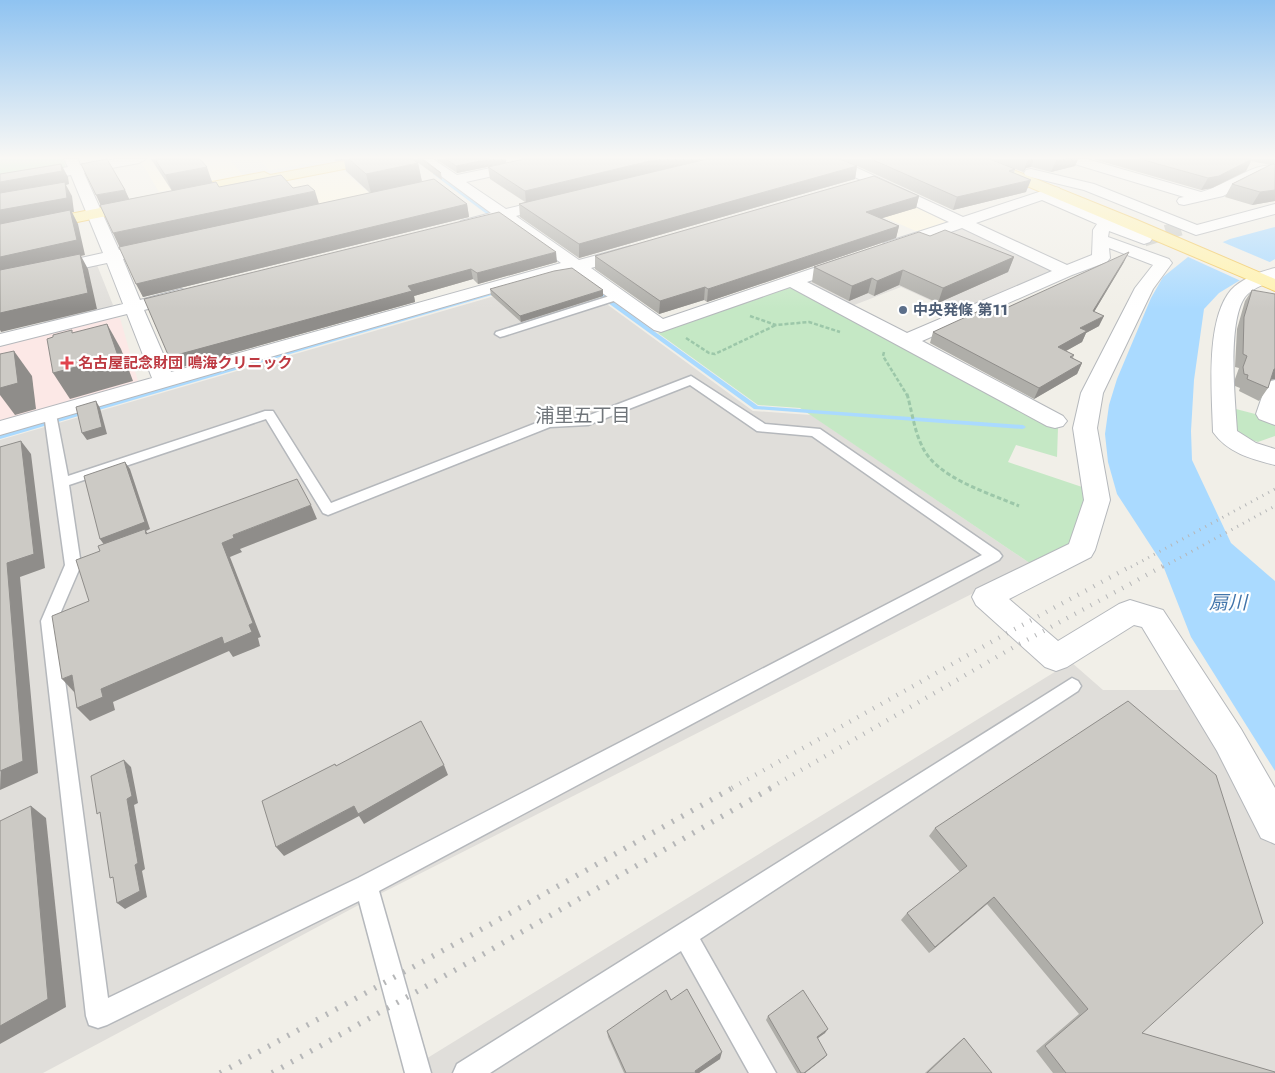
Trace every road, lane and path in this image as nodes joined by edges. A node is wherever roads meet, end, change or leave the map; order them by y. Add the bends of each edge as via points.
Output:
1 (93, 209) edge
2 (109, 209) edge
3 (470, 209) edge
4 (487, 209) edge
5 (540, 209) edge
6 (934, 209) edge
7 (1000, 209) edge
8 (1072, 209) edge
9 (1091, 209) edge
10 (1110, 209) edge
11 (1145, 209) edge
12 (1275, 209) edge
13 (94, 212) junction
14 (485, 220) junction
15 (961, 222) junction
16 (502, 223) junction
17 (0, 228) edge
18 (447, 230) edge
19 (1104, 231) junction
20 (0, 233) edge
21 (1144, 239) tunnel mouth
22 (179, 242) edge
23 (644, 247) edge
24 (1194, 247) junction
25 (112, 256) junction
26 (1163, 262) junction
27 (575, 265) junction
28 (1066, 271) junction
29 (1264, 278) edge
30 (0, 281) edge
31 (792, 281) junction
32 (201, 290) edge
33 (611, 299) junction
34 (1275, 301) edge
35 (724, 304) junction
36 (134, 307) junction
37 (776, 325) junction
38 (661, 326) junction
39 (842, 333) dead end
40 (500, 334) dead end
41 (0, 340) edge
42 (906, 341) junction
43 (880, 348) dead end
44 (164, 382) junction
45 (1275, 387) edge
46 (1275, 418) edge
47 (51, 419) junction
48 (1055, 421) dead end
49 (0, 428) edge
50 (1275, 457) edge
51 (62, 482) junction
52 (1019, 506) dead end
53 (1072, 686) dead end
54 (1275, 826) edge
55 (366, 886) junction
56 (685, 935) junction
57 (418, 1073) edge
58 (466, 1073) edge
59 (763, 1073) edge

1 - 13 street
2 - 13 main road
3 - 14 street
4 - 16 street
5 - 16 street
6 - 15 street
7 - 15 street
8 - 19 street
9 - 24 main road
10 - 24 main road
11 - 12 street via 1196,230
13 - 17 main road
13 - 20 main road
13 - 25 street
14 - 16 street
14 - 18 street
15 - 28 street
15 - 31 street
16 - 27 street
19 - 21 street
19 - 26 street
19 - 28 street via 1101,258
22 - 25 street
23 - 27 street
24 - 26 street
24 - 29 main road
25 - 30 street
25 - 36 street
26 - 54 street via 1144,288 1092,393 1085,428 1097,500 1081,550 987,597 1056,658 1130,612 1152,618 1229,740
27 - 33 street
27 - 44 street via 545,264
28 - 42 street
29 - 34 street
29 - 50 street via 1234,298 1226,318 1225,432 1229,438 1260,454
31 - 35 street
31 - 42 street
32 - 36 street
33 - 38 street
33 - 40 lane
35 - 37 path
35 - 38 street
36 - 41 street
36 - 44 street
37 - 38 path via 714,354
37 - 39 path via 809,322
42 - 48 street
43 - 52 path via 885,350 884,356 907,394 930,460 970,484
44 - 47 street
45 - 46 street via 1267,414
47 - 49 street
47 - 51 lane
51 - 55 lane via 78,563 49,621 98,1016
51 - 55 lane via 269,414 303,480 328,510 548,423 584,422 692,380 762,428 815,432 994,556
53 - 56 lane
55 - 57 lane
56 - 58 lane
56 - 59 lane

